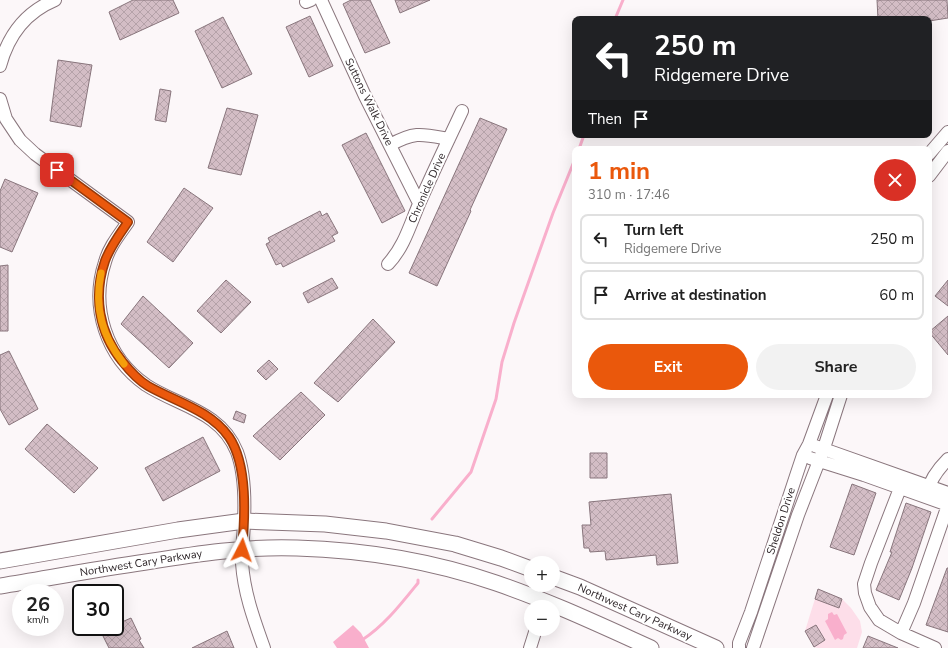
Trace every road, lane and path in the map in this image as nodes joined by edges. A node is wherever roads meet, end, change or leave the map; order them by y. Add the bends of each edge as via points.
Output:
1 (55, 0) edge
2 (321, 0) edge
3 (0, 66) edge
4 (0, 99) edge
5 (462, 110) dead end
6 (948, 132) edge
7 (449, 139) junction
8 (390, 145) junction
9 (932, 151) edge
10 (948, 151) edge
11 (932, 172) edge
12 (419, 203) junction
13 (388, 264) dead end
14 (826, 398) edge
15 (840, 398) edge
16 (809, 444) junction
17 (824, 448) junction
18 (804, 455) junction
19 (948, 459) edge
20 (818, 460) junction
21 (902, 483) junction
22 (927, 492) junction
23 (948, 493) edge
24 (948, 505) edge
25 (244, 521) junction
26 (242, 550) junction
27 (0, 561) edge
28 (524, 566) edge
29 (560, 580) edge
30 (0, 586) edge
31 (535, 600) edge
32 (560, 611) edge
33 (901, 633) junction
34 (534, 636) edge
35 (264, 648) edge
36 (530, 648) edge
37 (651, 648) edge
38 (716, 648) edge
39 (739, 648) edge
40 (753, 648) edge
41 (935, 648) edge

1 - 3 street via 34,11 20,24 6,47
2 - 8 street, Suttons Walk Drive
4 - 25 street via 6,119 20,140 35,154 128,222 110,251 101,274 99,300 103,328 116,353 138,378 210,418 229,438 240,463
5 - 7 street, Chronicle Drive
6 - 9 street
7 - 8 street via 422,134 406,136
7 - 12 street, Chronicle Drive
8 - 12 street, Suttons Walk Drive
10 - 11 street
12 - 13 street, Chronicle Drive via 404,242
14 - 16 street, Sheldon Drive
15 - 17 street, Sheldon Drive
16 - 17 street
16 - 18 street, Sheldon Drive
17 - 20 street, Sheldon Drive
17 - 21 street
18 - 20 street
18 - 39 street, Sheldon Drive
19 - 22 street via 940,467
20 - 21 street
20 - 40 street, Sheldon Drive
21 - 22 street
21 - 33 street via 864,584 867,600 874,614 885,625
22 - 23 street
22 - 24 street
24 - 33 street
25 - 26 street
25 - 27 main road
25 - 28 main road via 325,524 386,531 455,544
26 - 30 main road, Northwest Cary Parkway via 199,553
26 - 31 main road, Northwest Cary Parkway via 296,548 377,555 457,571 495,582
26 - 35 street via 247,599
29 - 38 main road, Northwest Cary Parkway
32 - 37 main road, Northwest Cary Parkway
33 - 41 street
34 - 36 street

